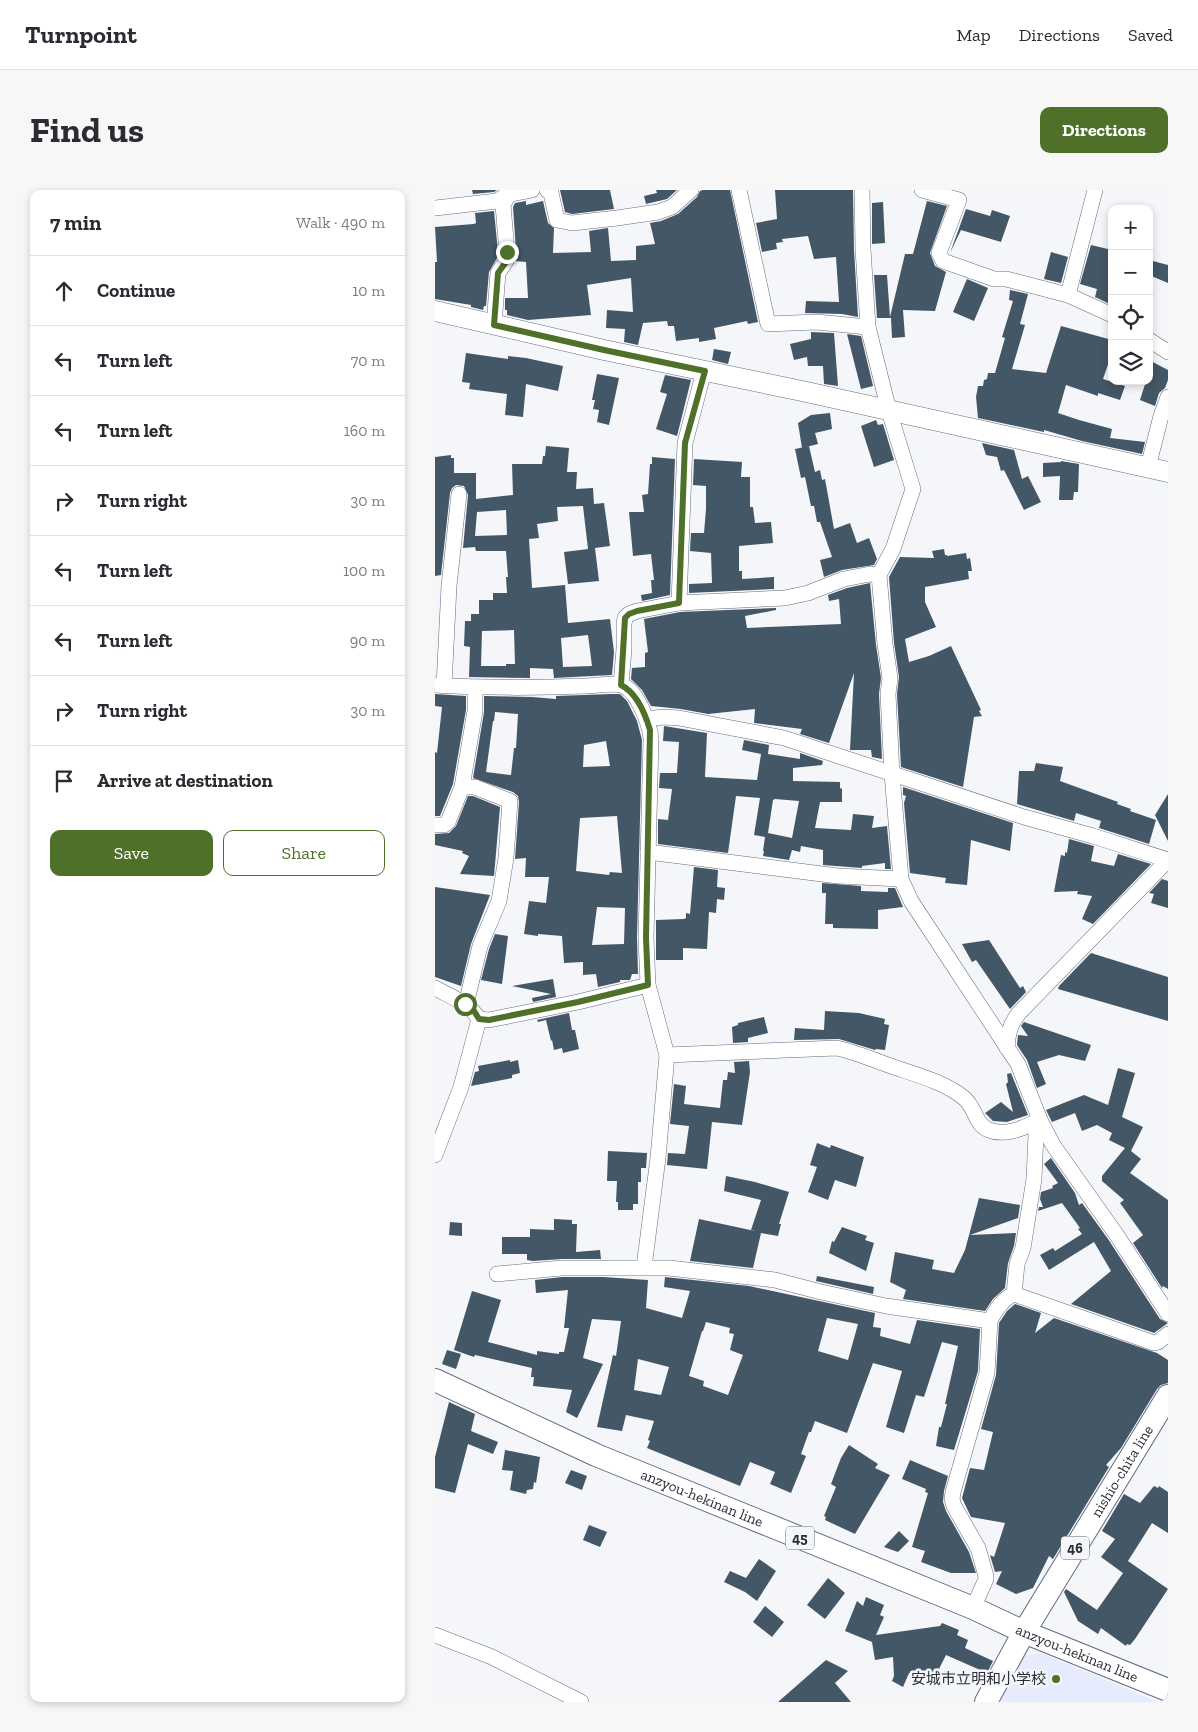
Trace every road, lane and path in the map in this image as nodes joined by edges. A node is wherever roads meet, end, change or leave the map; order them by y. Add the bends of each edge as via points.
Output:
1 (532, 190) edge
2 (547, 190) edge
3 (691, 190) edge
4 (739, 190) edge
5 (862, 190) edge
6 (922, 190) edge
7 (1095, 190) edge
8 (509, 193) edge
9 (435, 208) edge
10 (1068, 295) junction
11 (435, 311) edge
12 (1108, 313) edge
13 (494, 325) junction
14 (868, 327) junction
15 (1153, 343) edge
16 (1168, 352) edge
17 (705, 371) junction
18 (1168, 397) edge
19 (889, 411) junction
20 (1148, 467) junction
21 (1168, 472) edge
22 (459, 494) dead end
23 (879, 575) junction
24 (679, 603) junction
25 (439, 685) edge
26 (621, 685) junction
27 (475, 688) junction
28 (647, 719) junction
29 (892, 774) junction
30 (462, 787) junction
31 (435, 825) edge
32 (648, 852) junction
33 (1168, 860) edge
34 (901, 879) junction
35 (648, 985) junction
36 (435, 988) edge
37 (465, 1004) junction
38 (479, 1019) junction
39 (1007, 1048) junction
40 (667, 1055) junction
41 (1040, 1120) junction
42 (435, 1155) edge
43 (644, 1267) junction
44 (497, 1274) dead end
45 (1014, 1294) junction
46 (1168, 1314) edge
47 (990, 1321) junction
48 (1168, 1334) edge
49 (435, 1380) edge
50 (1168, 1396) edge
51 (973, 1608) junction
52 (1024, 1632) junction
53 (435, 1635) edge
54 (1168, 1690) edge
55 (581, 1702) edge
56 (986, 1702) edge

1 - 8 street
2 - 3 street via 551,192 557,220 572,223 658,212 672,207
4 - 14 street via 768,324 816,322
5 - 14 street
6 - 10 street via 959,200 939,253 943,261 994,279 1006,279
7 - 10 street
8 - 9 street via 497,201
8 - 13 street via 503,205 506,262 498,273
10 - 12 street
11 - 13 street
13 - 17 street
14 - 19 street
15 - 16 street
17 - 19 street
17 - 24 street via 685,443
18 - 20 street
19 - 20 street
19 - 23 street via 913,489 893,549
20 - 21 street
22 - 25 street
23 - 24 street via 844,579 785,598
23 - 29 street via 891,678 887,694
24 - 26 street via 637,611 625,618
25 - 27 street
26 - 27 street
26 - 28 street via 633,693
27 - 30 street via 475,711
28 - 29 street via 679,718 784,738
28 - 32 street via 651,739
29 - 33 street
29 - 34 street
30 - 31 street via 448,822
30 - 37 street via 475,787 509,801 506,858 499,901 480,946
32 - 34 street via 838,876
32 - 35 street
33 - 39 street via 1012,1021
34 - 39 street via 911,901
35 - 38 street via 489,1020
35 - 40 street
36 - 37 street
37 - 38 street
38 - 42 street via 461,1087
39 - 41 street via 1018,1064
40 - 41 street via 837,1048 927,1079 964,1098 980,1125 990,1131 1010,1132
40 - 43 street
41 - 45 street via 1035,1134 1034,1179
41 - 46 street via 1053,1145
43 - 44 street via 562,1268
43 - 47 street via 775,1280 886,1306
45 - 47 street via 993,1313
45 - 48 street via 1154,1343
47 - 51 street via 987,1373 952,1499 979,1548 986,1576
49 - 51 main road, anzyou-hekinan line / 45 via 596,1455
50 - 52 main road, nishio-chita line / 46
51 - 52 main road, anzyou-hekinan line / 45
52 - 54 main road, anzyou-hekinan line / 45
52 - 56 main road, nishio-chita line / 46
53 - 55 street via 492,1657

